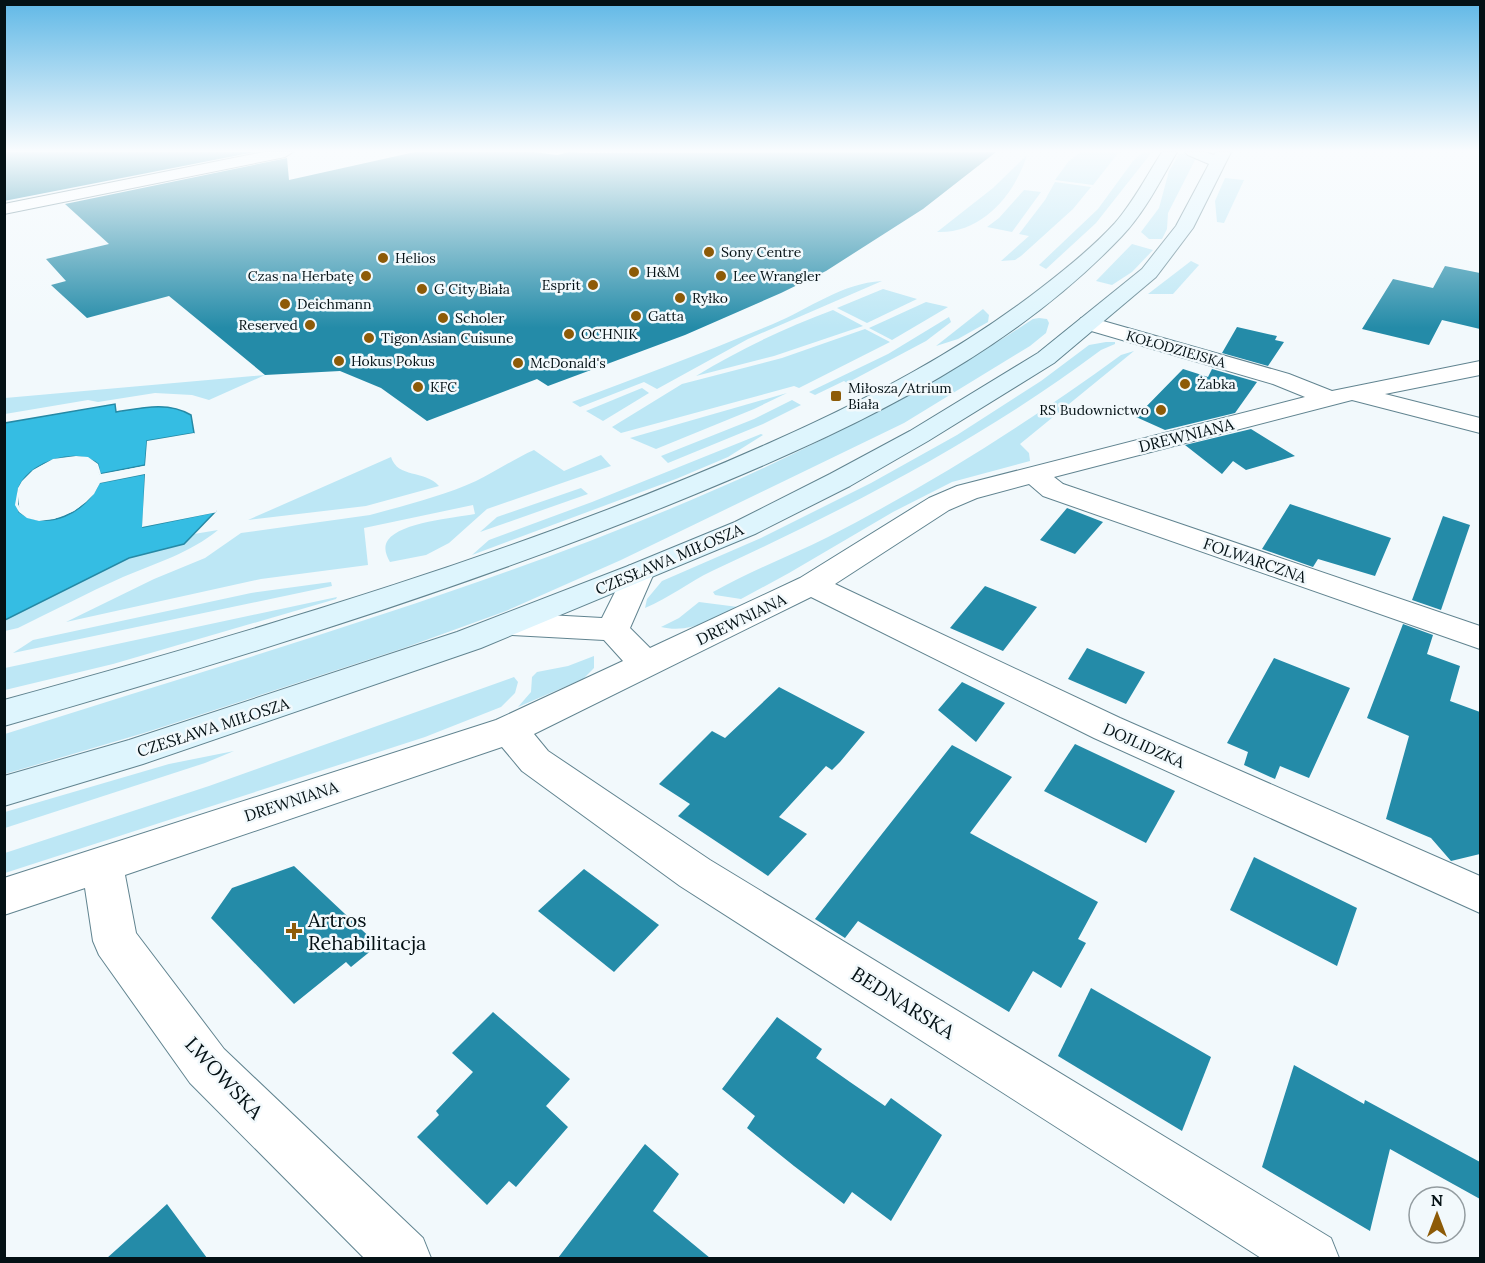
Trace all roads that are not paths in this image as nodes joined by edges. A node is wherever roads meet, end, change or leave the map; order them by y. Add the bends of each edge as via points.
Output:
1 (1133, 211) edge
2 (1192, 211) edge
3 (1151, 244) dead end
4 (1172, 244) junction
5 (1063, 313) junction
6 (1480, 368) edge
7 (1342, 396) junction
8 (1480, 426) edge
9 (1033, 474) junction
10 (639, 573) junction
11 (812, 585) junction
12 (512, 624) junction
13 (613, 630) junction
14 (1480, 638) edge
15 (646, 665) junction
16 (4, 713) edge
17 (508, 730) junction
18 (4, 791) edge
19 (102, 864) junction
20 (1480, 895) edge
21 (4, 897) edge
22 (403, 1258) edge
23 (1311, 1258) edge

1 - 5 main road, CZESŁAWA MIŁOSZA via 1123,236
2 - 4 main road, CZESŁAWA MIŁOSZA
3 - 4 main road
4 - 5 main road, CZESŁAWA MIŁOSZA via 1149,273
5 - 7 street, KOŁODZIEJSKA
5 - 10 main road, CZESŁAWA MIŁOSZA via 1046,358 919,436 745,528
5 - 16 main road, CZESŁAWA MIŁOSZA via 941,364 769,453 624,514 308,625
6 - 7 street, DREWNIANA
7 - 8 street, KOŁODZIEJSKA
7 - 9 street, DREWNIANA
9 - 11 street, DREWNIANA via 939,504
9 - 14 street, FOLWARCZNA via 1053,490
10 - 12 main road, CZESŁAWA MIŁOSZA
10 - 13 street
11 - 15 street, DREWNIANA
11 - 20 street, DOJLIDZKA via 1107,728
12 - 13 street
12 - 18 main road, CZESŁAWA MIŁOSZA via 297,700
13 - 15 street
15 - 17 street, DREWNIANA
17 - 19 street, DREWNIANA
17 - 23 street, BEDNARSKA via 536,761 695,873
19 - 21 street, DREWNIANA
19 - 22 street, LWOWSKA via 115,941 207,1066

